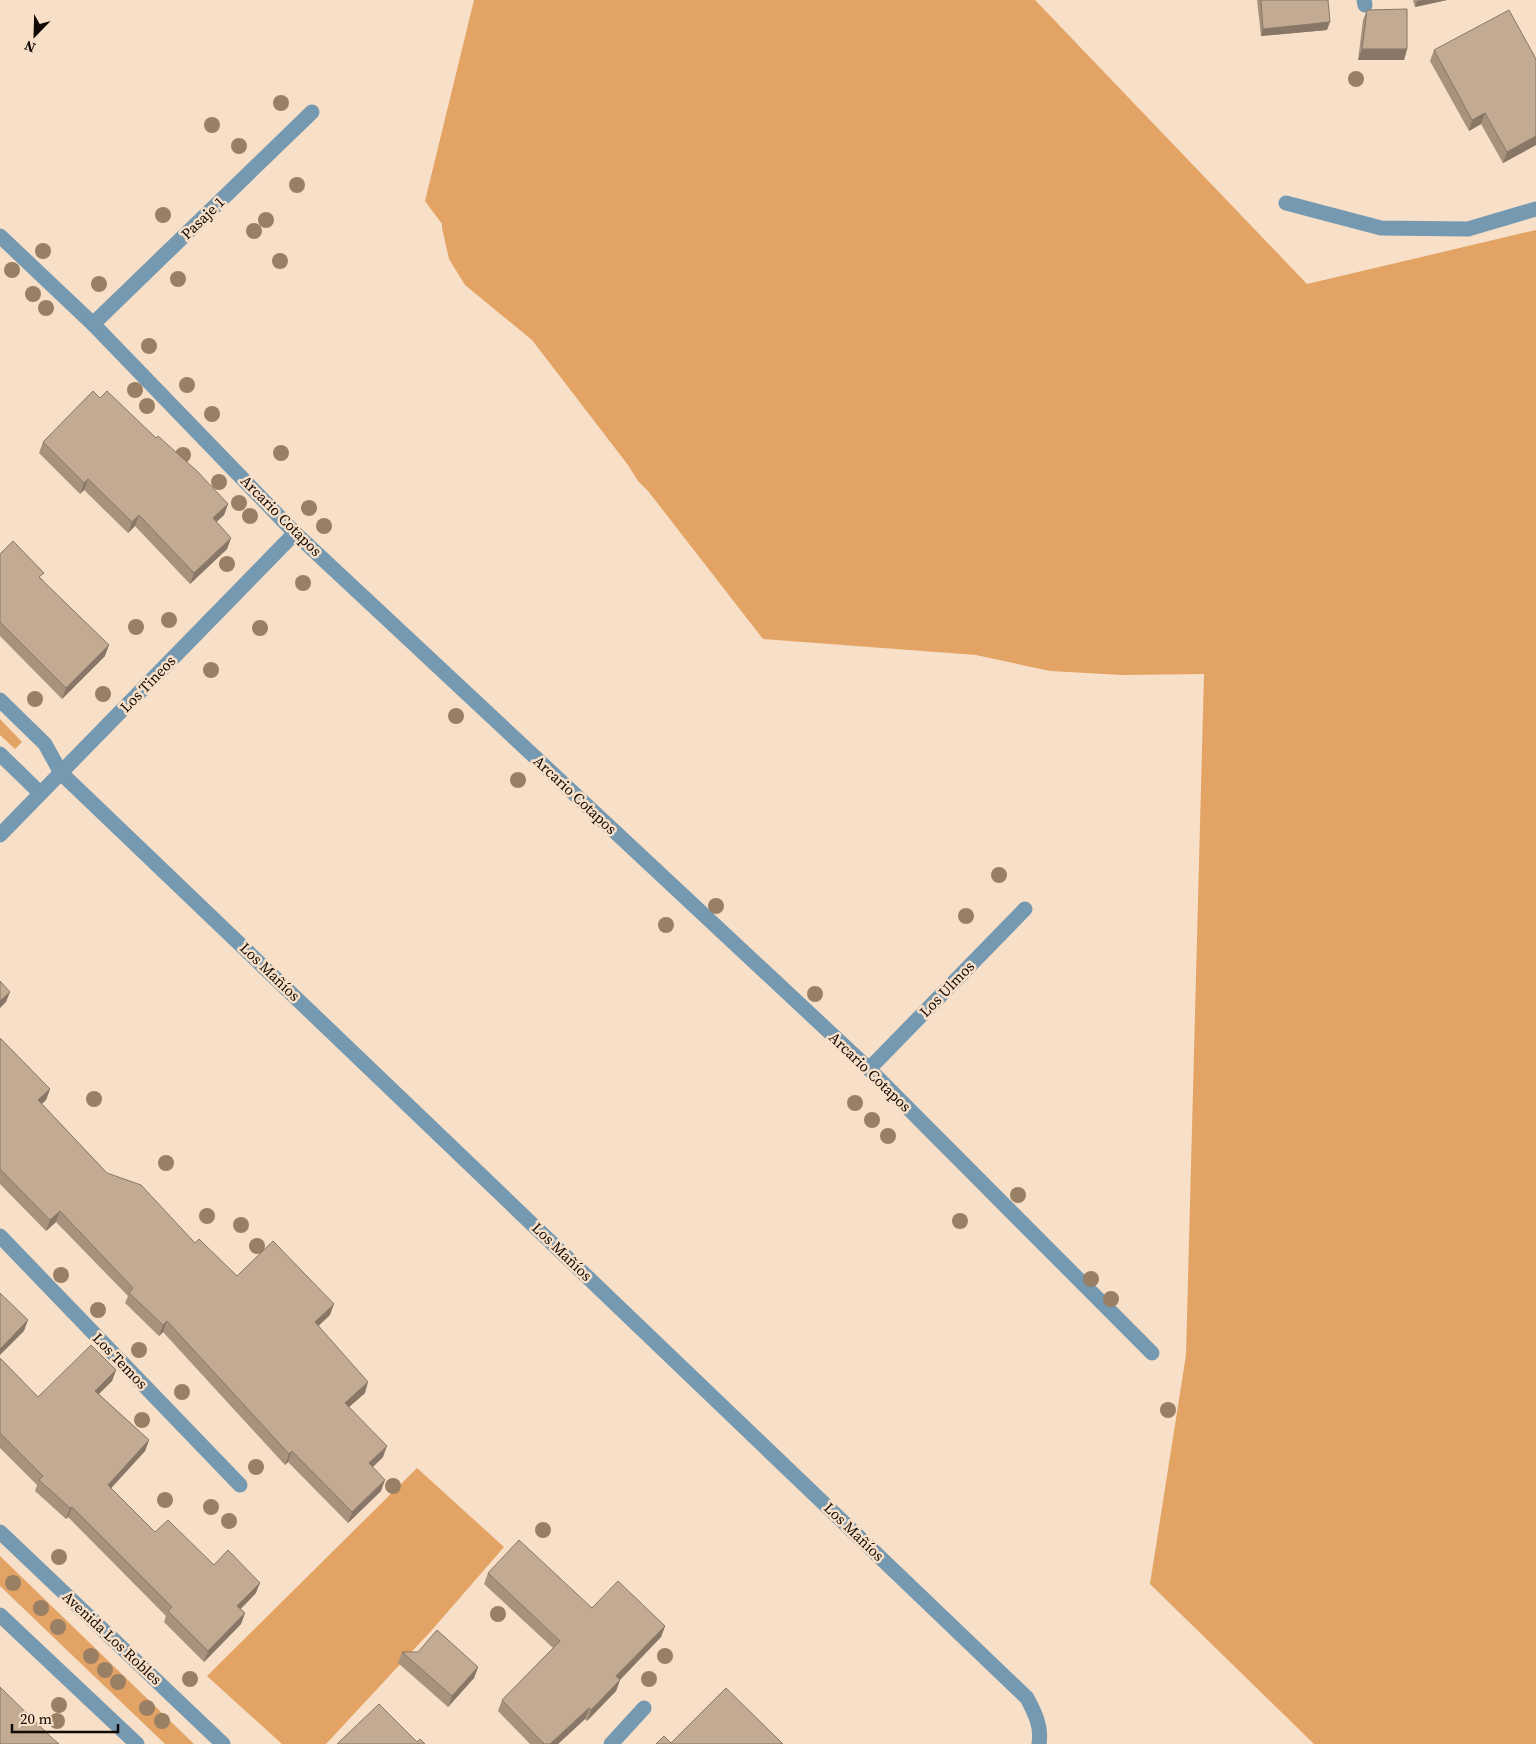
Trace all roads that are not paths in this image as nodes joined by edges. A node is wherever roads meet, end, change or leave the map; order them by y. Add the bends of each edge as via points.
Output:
1 (312, 112) dead end
2 (1286, 203) dead end
3 (1536, 209) edge
4 (0, 236) edge
5 (93, 324) junction
6 (295, 532) junction
7 (0, 700) edge
8 (0, 754) edge
9 (61, 773) junction
10 (40, 793) junction
11 (0, 835) edge
12 (1026, 909) dead end
13 (869, 1070) junction
14 (0, 1236) edge
15 (1152, 1353) dead end
16 (240, 1485) dead end
17 (0, 1532) edge
18 (0, 1615) edge
19 (644, 1708) dead end
20 (137, 1744) edge
21 (224, 1744) edge
22 (611, 1744) edge
23 (1039, 1744) edge

1 - 5 street, Pasaje 1
2 - 3 street via 1381,228 1468,228
4 - 5 street, Arcario Cotapos
5 - 6 street, Arcario Cotapos
6 - 9 street, Los Tineos
6 - 13 street, Arcario Cotapos
7 - 9 street, Los Mañíos via 45,744
8 - 10 street
9 - 10 street, Los Tineos
9 - 23 street, Los Mañíos via 1027,1698 1036,1715
10 - 11 street, Los Tineos
12 - 13 street, Los Ulmos
13 - 15 street, Arcario Cotapos
14 - 16 street, Los Temos
17 - 21 street, Avenida Los Robles
18 - 20 street
19 - 22 street

